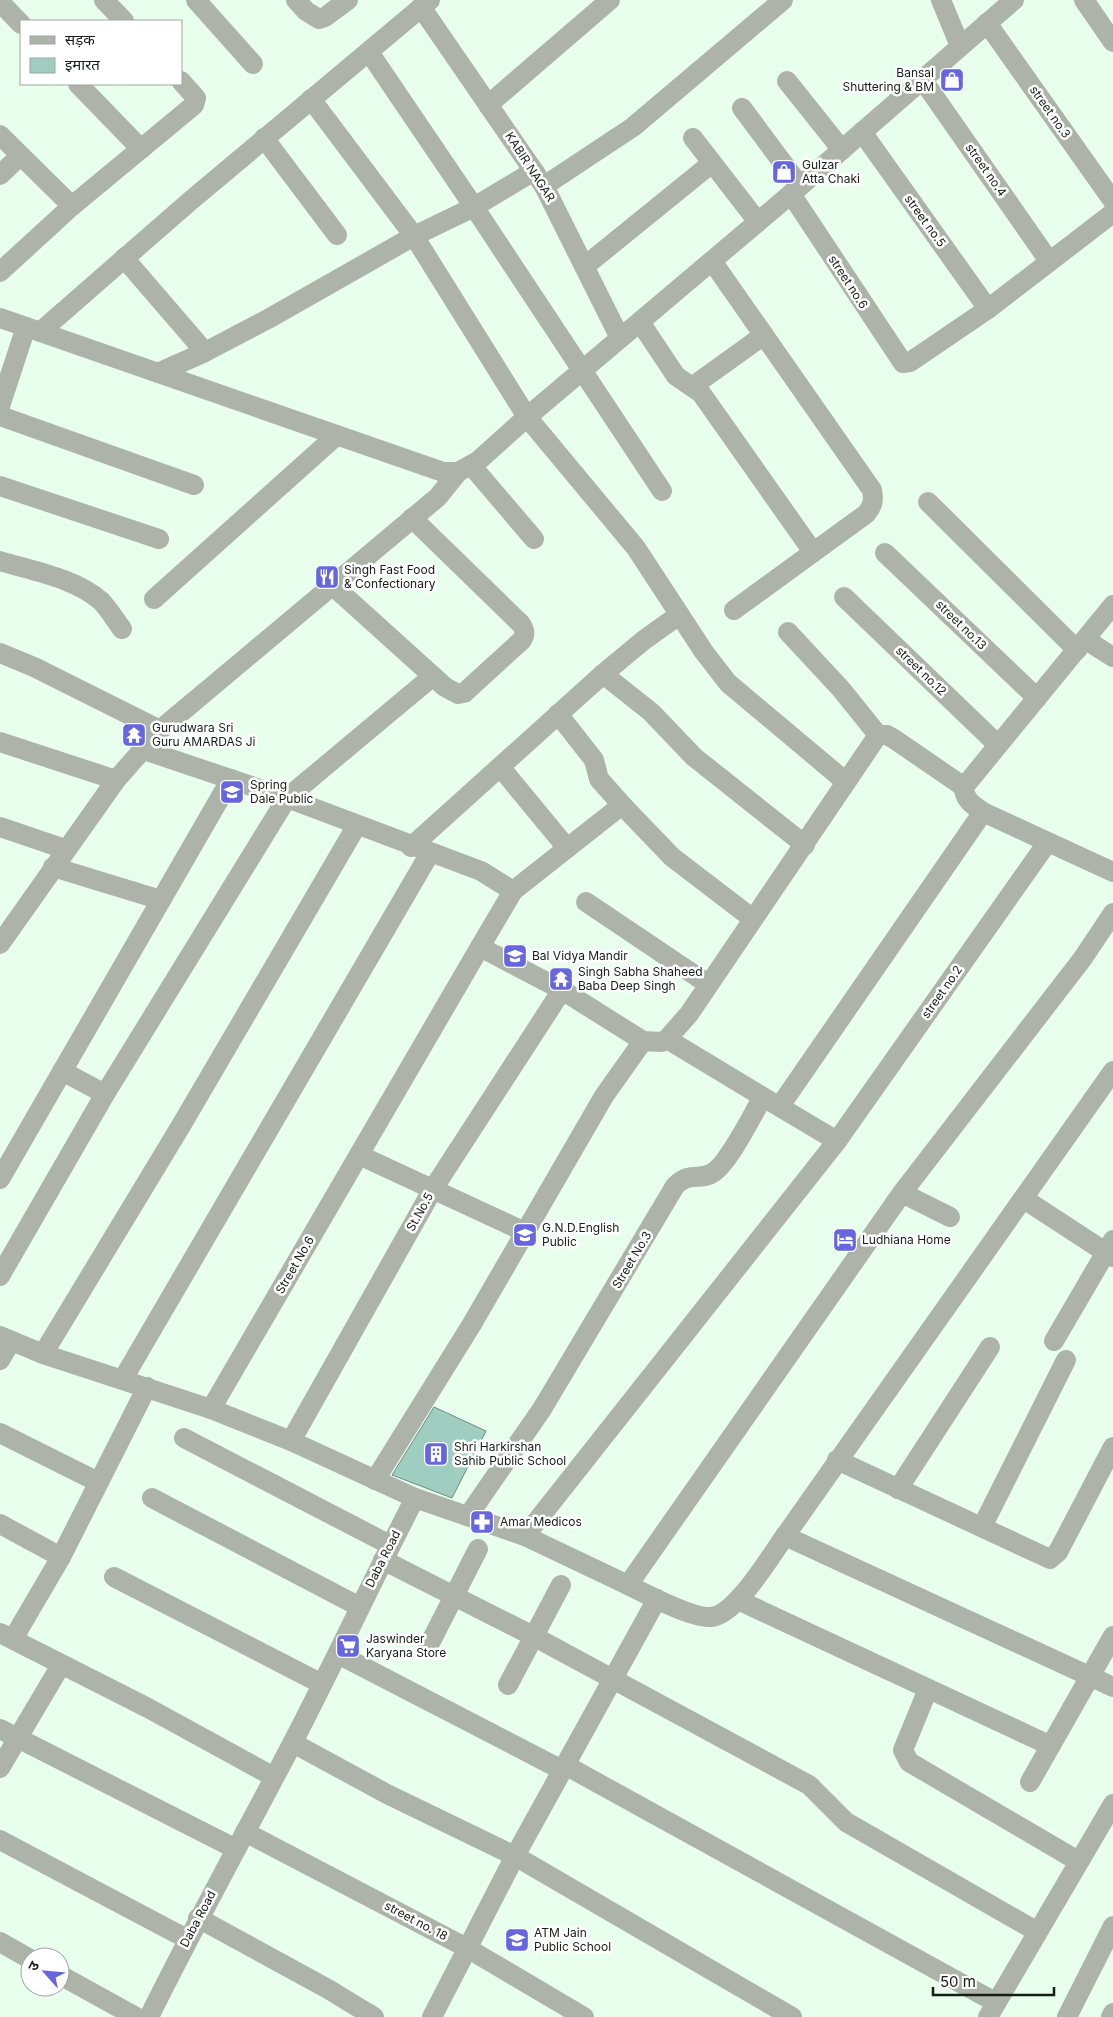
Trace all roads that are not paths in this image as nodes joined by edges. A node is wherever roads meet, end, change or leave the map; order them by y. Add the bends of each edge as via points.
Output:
1 (104, 0) edge
2 (196, 0) edge
3 (296, 0) edge
4 (348, 0) edge
5 (610, 0) edge
6 (783, 0) edge
7 (941, 0) edge
8 (1014, 0) edge
9 (1084, 0) edge
10 (0, 2) edge
11 (426, 4) edge
12 (123, 20) edge
13 (20, 23) edge
14 (986, 23) junction
15 (1113, 42) edge
16 (960, 46) junction
17 (369, 52) junction
18 (253, 64) dead end
19 (922, 79) junction
20 (788, 81) dead end
21 (182, 82) edge
22 (79, 85) edge
23 (311, 99) junction
24 (488, 105) junction
25 (742, 108) dead end
26 (862, 132) junction
27 (0, 135) edge
28 (264, 138) junction
29 (693, 138) dead end
30 (140, 149) junction
31 (842, 150) junction
32 (20, 156) junction
33 (712, 163) junction
34 (0, 175) edge
35 (539, 179) junction
36 (795, 190) junction
37 (1113, 201) edge
38 (72, 206) junction
39 (474, 206) junction
40 (1113, 213) edge
41 (758, 222) junction
42 (337, 235) dead end
43 (414, 236) junction
44 (124, 258) junction
45 (712, 261) junction
46 (1049, 261) junction
47 (585, 266) junction
48 (0, 272) edge
49 (988, 309) junction
50 (0, 318) edge
51 (640, 322) junction
52 (33, 329) junction
53 (764, 335) junction
54 (620, 338) junction
55 (205, 352) junction
56 (582, 371) junction
57 (158, 373) junction
58 (693, 386) junction
59 (0, 406) edge
60 (0, 416) edge
61 (527, 417) junction
62 (337, 435) junction
63 (465, 469) junction
64 (194, 485) dead end
65 (0, 486) edge
66 (662, 491) dead end
67 (928, 502) dead end
68 (412, 518) junction
69 (159, 539) dead end
70 (534, 539) dead end
71 (813, 552) junction
72 (885, 553) dead end
73 (0, 561) edge
74 (332, 585) junction
75 (844, 597) dead end
76 (154, 599) dead end
77 (1113, 605) edge
78 (734, 610) dead end
79 (680, 615) junction
80 (122, 629) dead end
81 (788, 632) dead end
82 (1081, 645) junction
83 (0, 653) edge
84 (1113, 657) edge
85 (603, 674) junction
86 (433, 676) junction
87 (1037, 698) junction
88 (558, 714) junction
89 (160, 730) junction
90 (878, 736) junction
91 (0, 742) edge
92 (998, 745) junction
93 (141, 749) junction
94 (501, 768) junction
95 (231, 779) junction
96 (116, 780) junction
97 (846, 782) junction
98 (964, 787) junction
99 (287, 798) junction
100 (622, 804) junction
101 (984, 812) junction
102 (357, 825) junction
103 (0, 827) edge
104 (1047, 843) junction
105 (804, 845) junction
106 (567, 848) junction
107 (65, 849) junction
108 (420, 850) junction
109 (53, 867) junction
110 (1113, 872) edge
111 (513, 891) junction
112 (161, 900) junction
113 (586, 902) dead end
114 (1113, 913) edge
115 (753, 919) junction
116 (0, 944) edge
117 (480, 947) junction
118 (708, 984) junction
119 (562, 990) junction
120 (667, 1039) junction
121 (643, 1041) junction
122 (62, 1071) junction
123 (1113, 1071) edge
124 (105, 1094) junction
125 (772, 1101) junction
126 (837, 1141) junction
127 (359, 1155) junction
128 (3, 1168) edge
129 (433, 1190) junction
130 (902, 1193) junction
131 (1024, 1198) junction
132 (950, 1217) dead end
133 (525, 1232) junction
134 (1110, 1250) edge
135 (0, 1276) edge
136 (6, 1339) edge
137 (1054, 1341) dead end
138 (990, 1347) dead end
139 (43, 1354) junction
140 (0, 1360) edge
141 (1066, 1360) dead end
142 (123, 1380) junction
143 (147, 1387) junction
144 (211, 1410) junction
145 (0, 1433) edge
146 (184, 1438) dead end
147 (291, 1441) junction
148 (1113, 1447) edge
149 (837, 1460) junction
150 (375, 1480) junction
151 (98, 1482) junction
152 (898, 1489) junction
153 (152, 1498) dead end
154 (415, 1498) junction
155 (468, 1516) junction
156 (0, 1524) edge
157 (982, 1527) junction
158 (525, 1536) junction
159 (785, 1536) junction
160 (478, 1549) dead end
161 (386, 1552) junction
162 (61, 1557) junction
163 (114, 1576) dead end
164 (628, 1584) junction
165 (561, 1585) dead end
166 (453, 1597) junction
167 (657, 1599) junction
168 (738, 1600) junction
169 (360, 1606) junction
170 (6, 1636) edge
171 (533, 1636) junction
172 (1113, 1636) edge
173 (428, 1647) dead end
174 (338, 1654) junction
175 (61, 1665) junction
176 (1090, 1676) junction
177 (614, 1680) junction
178 (322, 1684) junction
179 (508, 1684) dead end
180 (1113, 1687) edge
181 (928, 1689) junction
182 (8, 1734) edge
183 (293, 1743) junction
184 (1049, 1744) junction
185 (563, 1767) junction
186 (0, 1768) edge
187 (274, 1777) junction
188 (1030, 1782) dead end
189 (1113, 1804) edge
190 (0, 1840) edge
191 (240, 1840) junction
192 (515, 1856) junction
193 (1078, 1861) junction
194 (198, 1918) junction
195 (1113, 1926) edge
196 (1036, 1931) junction
197 (188, 1939) junction
198 (0, 1942) edge
199 (467, 1948) junction
200 (20, 1953) edge
201 (70, 1980) edge
202 (991, 2010) edge
203 (769, 2011) edge
204 (1113, 2013) edge
205 (147, 2017) edge
206 (374, 2017) edge
207 (432, 2017) edge
208 (584, 2017) edge
209 (792, 2017) edge
210 (1067, 2017) edge
211 (1111, 2017) edge

1 - 12 street
2 - 18 street
3 - 4 street via 319,19
5 - 24 street
6 - 35 street via 633,127
7 - 16 street
8 - 14 street
9 - 15 street
10 - 13 street
11 - 17 street
11 - 24 street, KABIR NAGAR
14 - 16 street
14 - 37 street, street no.3
16 - 19 street
17 - 23 street
17 - 39 street
19 - 26 street
19 - 46 street, street no.4
20 - 31 street
21 - 30 street via 196,98 194,105
22 - 30 street
23 - 28 street
23 - 43 street
24 - 35 street, KABIR NAGAR
25 - 36 street
26 - 31 street
26 - 49 street, street no.5
27 - 32 street
28 - 42 street
28 - 44 street
29 - 33 street
30 - 38 street
31 - 36 street
32 - 34 street
32 - 38 street
33 - 41 street
33 - 47 street
35 - 39 street
35 - 47 street, KABIR NAGAR
36 - 41 street
36 - 49 street, street no.6 via 900,361 910,362
38 - 48 street
39 - 43 street
39 - 56 street
40 - 46 street
41 - 45 street
43 - 55 street
43 - 61 street
44 - 52 street
44 - 55 street
45 - 51 street
45 - 53 street
46 - 49 street
47 - 54 street, KABIR NAGAR
50 - 52 street
51 - 54 street
51 - 58 street via 670,369
52 - 57 street
52 - 59 street
53 - 58 street
53 - 71 street via 872,490 874,498 866,514
54 - 56 street
55 - 57 street
56 - 61 street
56 - 66 street
57 - 62 street
58 - 71 street
60 - 64 street
61 - 63 street
61 - 79 street via 636,548
62 - 63 street via 443,472
62 - 76 street
63 - 68 street
63 - 70 street
65 - 69 street
67 - 82 street
68 - 74 street
68 - 86 street via 524,630 522,640 464,693 453,692
71 - 78 street
72 - 87 street, street no.13
73 - 80 street via 68,582 91,593
74 - 86 street
74 - 89 street
75 - 92 street, street no.12
77 - 82 street
79 - 85 street
79 - 97 street via 728,683
81 - 90 street
82 - 84 street
82 - 87 street
83 - 89 street
85 - 88 street
85 - 105 street via 651,712 694,757
86 - 99 street
87 - 92 street
88 - 94 street
88 - 100 street via 594,760 599,779
89 - 93 street
90 - 97 street
90 - 98 street via 894,739
91 - 96 street
92 - 98 street
93 - 95 street
93 - 96 street
94 - 106 street
94 - 108 street
95 - 99 street
95 - 112 street
96 - 107 street
97 - 105 street
98 - 101 street via 966,798
99 - 102 street
99 - 124 street
100 - 106 street
100 - 115 street via 672,857
101 - 104 street
101 - 125 street, Street No.3
102 - 108 street
102 - 139 street
103 - 107 street
104 - 110 street
104 - 126 street, street no.2
105 - 115 street
106 - 111 street
107 - 109 street
108 - 111 street via 480,871
108 - 142 street
109 - 112 street
109 - 116 street
111 - 117 street, Street No.6
112 - 122 street
113 - 118 street
114 - 130 street via 1083,958
115 - 118 street
117 - 119 street
117 - 127 street, Street No.6
118 - 120 street via 689,1014
119 - 121 street
119 - 129 street, St.No.5
120 - 121 street via 662,1042
120 - 125 street
121 - 133 street via 604,1096
122 - 124 street
122 - 128 street
123 - 131 street
124 - 135 street
125 - 126 street
125 - 155 street, Street No.3 via 723,1164 707,1176 688,1176 675,1186 542,1409
126 - 158 street, street no.2
127 - 129 street
127 - 144 street, Street No.6
129 - 133 street
129 - 147 street, St.No.5
130 - 132 street
130 - 164 street
131 - 134 street
131 - 149 street
133 - 150 street
134 - 137 street
136 - 139 street
136 - 140 street
138 - 152 street
139 - 142 street
141 - 157 street
142 - 143 street
143 - 144 street
143 - 151 street
144 - 147 street
145 - 151 street
146 - 161 street
147 - 150 street
148 - 157 street via 1053,1558 1041,1556
149 - 152 street
149 - 159 street
150 - 154 street
151 - 162 street
152 - 157 street
153 - 169 street
154 - 155 street
154 - 161 street, Daba Road
155 - 158 street
156 - 162 street
158 - 164 street
159 - 168 street
159 - 176 street
160 - 166 street
161 - 166 street
161 - 169 street, Daba Road
162 - 170 street
163 - 178 street
164 - 167 street
165 - 171 street
166 - 171 street
166 - 173 street
167 - 168 street via 710,1618 718,1616
167 - 177 street
168 - 181 street
169 - 174 street, Daba Road
170 - 175 street
171 - 177 street
171 - 179 street
172 - 176 street
174 - 178 street, Daba Road
174 - 185 street
175 - 182 street
175 - 187 street
176 - 180 street
176 - 184 street
177 - 185 street
177 - 196 street via 808,1785 846,1822
178 - 183 street, Daba Road
181 - 184 street
181 - 193 street via 903,1750 909,1762
182 - 186 street
182 - 191 street, street no. 18
183 - 187 street, Daba Road
183 - 192 street via 387,1794
184 - 188 street
185 - 192 street
185 - 202 street
187 - 191 street, Daba Road
189 - 193 street
190 - 197 street
191 - 194 street, Daba Road
191 - 199 street, street no. 18
192 - 199 street
192 - 203 street
193 - 196 street
194 - 197 street, Daba Road
194 - 206 street
195 - 210 street
196 - 202 street
197 - 205 street, Daba Road
198 - 200 street
199 - 207 street
199 - 208 street, street no. 18
201 - 205 street
203 - 209 street
204 - 211 street

